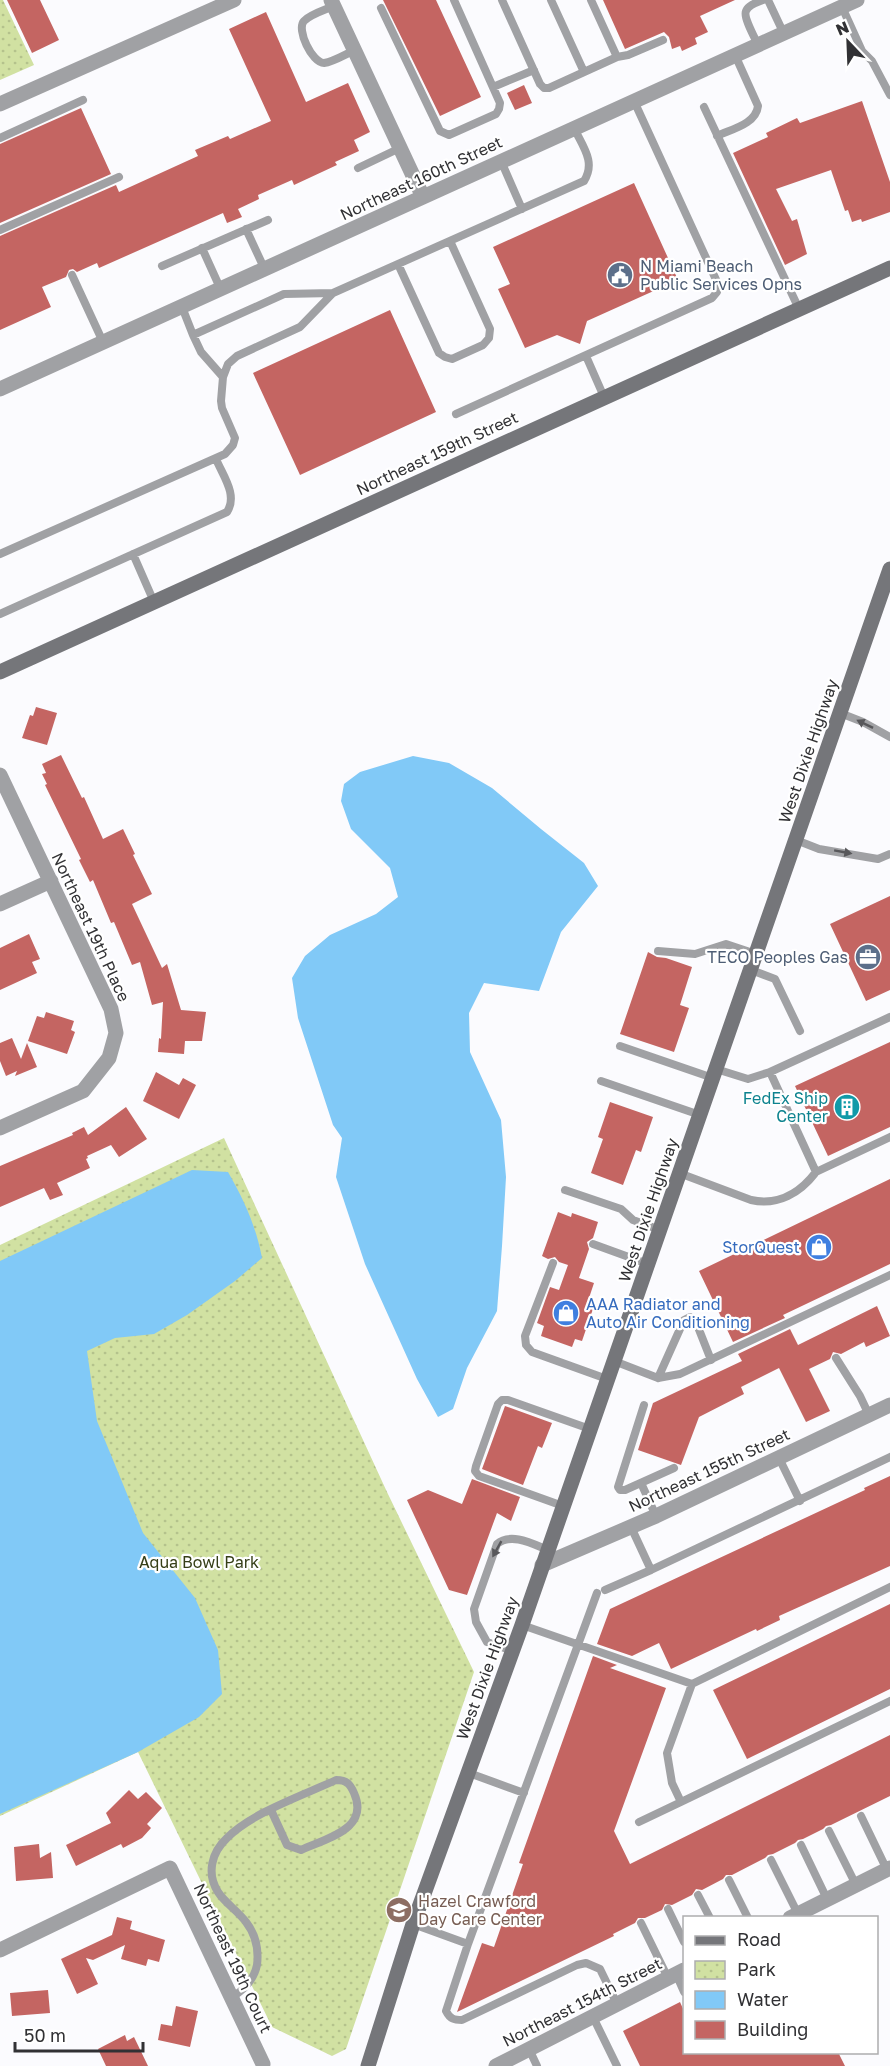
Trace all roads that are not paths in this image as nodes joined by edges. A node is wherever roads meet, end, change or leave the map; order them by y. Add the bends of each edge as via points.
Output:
1 (234, 0) edge
2 (454, 0) edge
3 (502, 0) edge
4 (551, 0) edge
5 (591, 0) edge
6 (763, 0) edge
7 (768, 0) edge
8 (857, 0) edge
9 (333, 3) edge
10 (207, 5) edge
11 (842, 7) junction
12 (381, 8) dead end
13 (784, 34) junction
14 (663, 40) dead end
15 (758, 45) junction
16 (355, 50) junction
17 (735, 55) junction
18 (617, 57) junction
19 (534, 70) junction
20 (584, 72) junction
21 (493, 87) junction
22 (890, 95) edge
23 (83, 100) dead end
24 (634, 101) junction
25 (0, 104) edge
26 (704, 107) dead end
27 (574, 128) junction
28 (717, 136) junction
29 (0, 138) edge
30 (400, 148) junction
31 (501, 161) junction
32 (358, 168) dead end
33 (120, 177) dead end
34 (423, 197) junction
35 (522, 208) junction
36 (268, 220) dead end
37 (246, 229) junction
38 (0, 230) edge
39 (450, 241) junction
40 (202, 248) junction
41 (398, 264) junction
42 (162, 266) dead end
43 (890, 268) edge
44 (265, 270) junction
45 (72, 275) dead end
46 (221, 290) junction
47 (333, 293) junction
48 (182, 307) junction
49 (799, 309) junction
50 (194, 335) junction
51 (103, 342) junction
52 (586, 356) junction
53 (223, 377) junction
54 (0, 389) edge
55 (604, 397) junction
56 (456, 414) dead end
57 (216, 459) junction
58 (0, 554) edge
59 (133, 554) junction
60 (890, 569) edge
61 (154, 602) junction
62 (0, 614) edge
63 (0, 672) edge
64 (840, 713) junction
65 (890, 737) edge
66 (0, 775) edge
67 (796, 840) junction
68 (890, 854) edge
69 (51, 881) junction
70 (0, 904) edge
71 (658, 951) dead end
72 (756, 954) junction
73 (751, 970) junction
74 (890, 1017) edge
75 (800, 1031) dead end
76 (620, 1046) dead end
77 (770, 1072) junction
78 (715, 1073) junction
79 (601, 1081) dead end
80 (700, 1115) junction
81 (0, 1128) edge
82 (890, 1137) edge
83 (816, 1172) junction
84 (679, 1173) junction
85 (565, 1190) dead end
86 (660, 1230) junction
87 (593, 1244) dead end
88 (553, 1263) dead end
89 (648, 1264) junction
90 (890, 1275) edge
91 (836, 1358) dead end
92 (711, 1360) junction
93 (614, 1361) junction
94 (658, 1378) junction
95 (607, 1379) junction
96 (644, 1405) dead end
97 (890, 1405) edge
98 (869, 1415) junction
99 (590, 1429) junction
100 (890, 1457) edge
101 (779, 1458) junction
102 (674, 1468) dead end
103 (641, 1483) junction
104 (800, 1501) junction
105 (563, 1506) junction
106 (656, 1516) junction
107 (631, 1527) junction
108 (548, 1550) junction
109 (542, 1565) junction
110 (651, 1570) junction
111 (890, 1587) edge
112 (522, 1625) junction
113 (578, 1646) junction
114 (513, 1651) junction
115 (692, 1684) junction
116 (890, 1701) edge
117 (469, 1773) junction
118 (524, 1792) junction
119 (681, 1802) junction
120 (271, 1810) junction
121 (861, 1816) dead end
122 (639, 1822) dead end
123 (829, 1831) dead end
124 (801, 1845) dead end
125 (771, 1860) dead end
126 (889, 1869) edge
127 (729, 1880) dead end
128 (856, 1885) junction
129 (698, 1895) dead end
130 (819, 1908) edge
131 (669, 1910) dead end
132 (709, 1916) edge
133 (747, 1916) edge
134 (794, 1916) edge
135 (641, 1923) dead end
136 (413, 1924) junction
137 (683, 1940) edge
138 (468, 1944) junction
139 (0, 1950) edge
140 (676, 1974) edge
141 (683, 1990) edge
142 (232, 1997) junction
143 (617, 2004) junction
144 (593, 2017) junction
145 (529, 2049) junction
146 (263, 2065) edge
147 (368, 2066) edge
148 (496, 2066) edge
149 (537, 2066) edge
150 (617, 2066) edge

1 - 10 street
2 - 21 lane
3 - 19 lane
4 - 20 lane
5 - 18 lane
6 - 15 lane via 750,6 745,16
7 - 13 lane
8 - 11 street, Northeast 160th Street
9 - 16 street
9 - 16 lane via 302,24 313,57 325,63
10 - 25 street
11 - 13 street, Northeast 160th Street
11 - 22 lane via 862,51 873,61
12 - 21 lane via 444,135 496,114 500,103
13 - 15 street, Northeast 160th Street
14 - 18 lane
15 - 17 street, Northeast 160th Street
16 - 30 street
17 - 24 street, Northeast 160th Street
17 - 28 lane via 758,106 757,114
18 - 20 lane
19 - 20 lane via 544,88
19 - 21 lane
23 - 29 lane
24 - 27 street, Northeast 160th Street
24 - 52 lane via 718,284 717,292 712,298
26 - 28 lane
27 - 31 street, Northeast 160th Street
27 - 35 lane via 590,162 584,181
28 - 49 lane
30 - 32 lane
30 - 34 street
31 - 34 street, Northeast 160th Street
31 - 35 lane
33 - 38 lane
34 - 44 street, Northeast 160th Street
35 - 39 lane
36 - 37 lane
37 - 40 lane
37 - 44 lane
39 - 41 lane
39 - 41 lane via 490,329 483,345 452,358 439,353
40 - 42 lane
40 - 46 lane
41 - 47 lane
43 - 49 main road, Northeast 159th Street
44 - 46 street, Northeast 160th Street
45 - 51 lane
46 - 48 street, Northeast 160th Street
47 - 50 lane via 284,294
47 - 53 lane via 300,327 237,356 228,364
48 - 50 lane
48 - 51 street, Northeast 160th Street
49 - 55 main road, Northeast 159th Street
50 - 53 lane via 201,352
51 - 54 street, Northeast 160th Street
52 - 55 lane
52 - 56 lane
53 - 57 lane via 222,408 235,438 225,454
55 - 61 main road, Northeast 159th Street
57 - 58 lane
57 - 59 lane via 232,497 226,512
59 - 61 lane
59 - 62 lane
60 - 64 main road, West Dixie Highway
61 - 63 main road, Northeast 159th Street
65 -> 64 lane
64 - 67 main road, West Dixie Highway
66 - 69 street, Northeast 19th Place
67 -> 68 lane via 819,849 878,859
67 - 72 main road, West Dixie Highway
69 - 70 street
69 - 81 street, Northeast 19th Place via 111,1009 116,1033 109,1058 83,1091
71 - 72 lane via 694,954 726,944
72 - 73 main road, West Dixie Highway
73 - 75 lane via 775,979
73 - 78 main road, West Dixie Highway
74 - 77 lane
76 - 78 lane
77 - 78 lane via 748,1079
77 - 83 lane
78 - 80 main road, West Dixie Highway
79 - 80 lane
80 - 84 main road, West Dixie Highway
82 - 83 lane
83 - 84 lane via 797,1191 762,1203
84 - 86 main road, West Dixie Highway
85 - 86 lane via 621,1209 633,1220
86 - 89 main road, West Dixie Highway
87 - 89 lane
88 - 95 lane via 525,1336 526,1345 532,1352
89 - 93 main road, West Dixie Highway
90 - 92 lane
91 - 98 lane
92 - 94 lane via 680,1374
92 - 94 lane via 696,1322 690,1317 684,1320
93 - 94 lane
93 - 95 main road, West Dixie Highway
95 - 99 main road, West Dixie Highway
96 - 103 lane via 618,1487 625,1490
97 - 98 street, Northeast 155th Street
98 - 101 street, Northeast 155th Street
99 - 105 main road, West Dixie Highway
99 - 105 lane via 502,1400 476,1466 479,1476
100 - 104 lane
101 - 104 lane
101 - 106 street, Northeast 155th Street
102 - 103 lane
103 - 106 lane
104 - 110 lane
105 - 108 main road, West Dixie Highway
106 - 107 street, Northeast 155th Street
107 - 109 street, Northeast 155th Street
107 - 110 lane
108 - 109 main road, West Dixie Highway
108 -> 114 lane via 522,1540 506,1539 497,1544 474,1609 487,1642
109 - 112 main road, West Dixie Highway
110 - 113 lane via 601,1591
111 - 115 lane
112 - 113 lane
112 - 114 main road, West Dixie Highway
113 - 115 lane
113 - 118 lane
114 - 117 main road, West Dixie Highway
115 - 119 lane via 667,1753 672,1783
116 - 119 lane
117 - 118 lane
117 - 136 main road, West Dixie Highway
118 - 138 lane
119 - 122 lane
120 - 120 lane via 287,1845 301,1850 350,1827 359,1804 350,1785 336,1780
120 - 142 lane via 228,1836 211,1864 218,1892 245,1920 258,1954 250,1981
121 - 126 lane
123 - 128 lane
124 - 130 lane
125 - 134 lane
126 - 128 street
127 - 133 lane
128 - 130 street
129 - 132 lane
130 - 134 street
131 - 137 lane
135 - 140 lane
136 - 138 lane
136 - 147 main road, West Dixie Highway
138 - 143 lane via 446,2011 456,2020 586,1963 600,1969
139 - 142 street, Northeast 19th Court via 170,1868
140 - 141 lane
140 - 143 street, Northeast 154th Street
142 - 146 street, Northeast 19th Court
143 - 144 street, Northeast 154th Street
144 - 145 street, Northeast 154th Street
144 - 150 lane
145 - 148 street, Northeast 154th Street
145 - 149 lane

